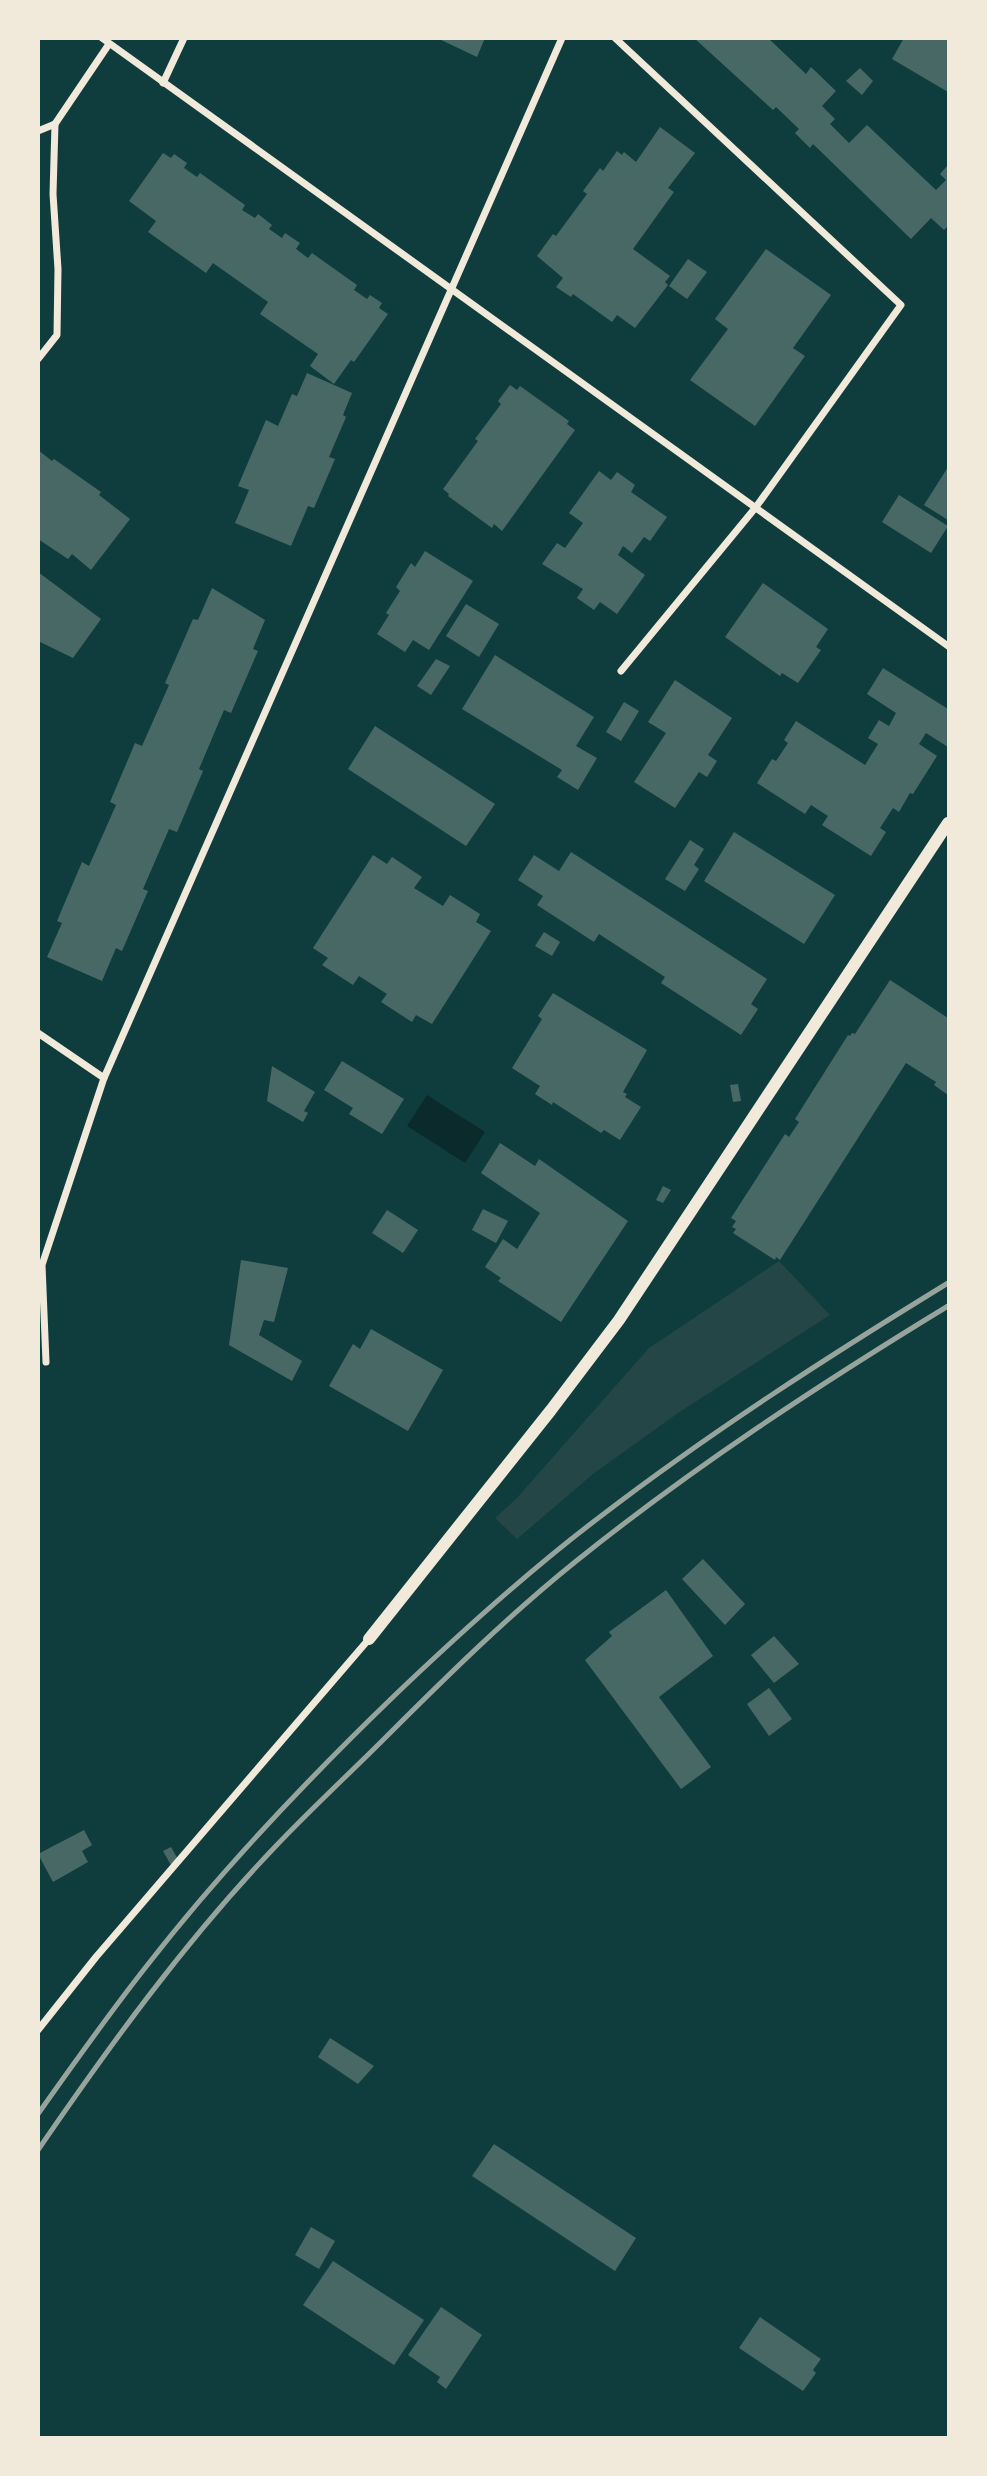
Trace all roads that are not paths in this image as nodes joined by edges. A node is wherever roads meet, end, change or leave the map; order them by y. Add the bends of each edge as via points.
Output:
1 (102, 38) edge
2 (184, 38) edge
3 (562, 38) edge
4 (615, 38) edge
5 (109, 44) junction
6 (163, 83) junction
7 (55, 124) junction
8 (38, 131) edge
9 (451, 290) junction
10 (38, 359) edge
11 (755, 507) junction
12 (948, 646) edge
13 (621, 671) dead end
14 (948, 823) edge
15 (38, 1033) edge
16 (104, 1078) junction
17 (46, 1362) dead end
18 (369, 1639) joint
19 (38, 2030) edge

1 - 5 street
2 - 6 street
3 - 9 street
4 - 11 street via 901,306
5 - 6 street
5 - 7 street
6 - 9 street
7 - 8 street
7 - 10 street via 57,335
9 - 11 street
9 - 16 street
11 - 12 street
11 - 13 street
14 - 18 street via 619,1320
15 - 16 street
16 - 17 street via 42,1265
18 - 19 street

